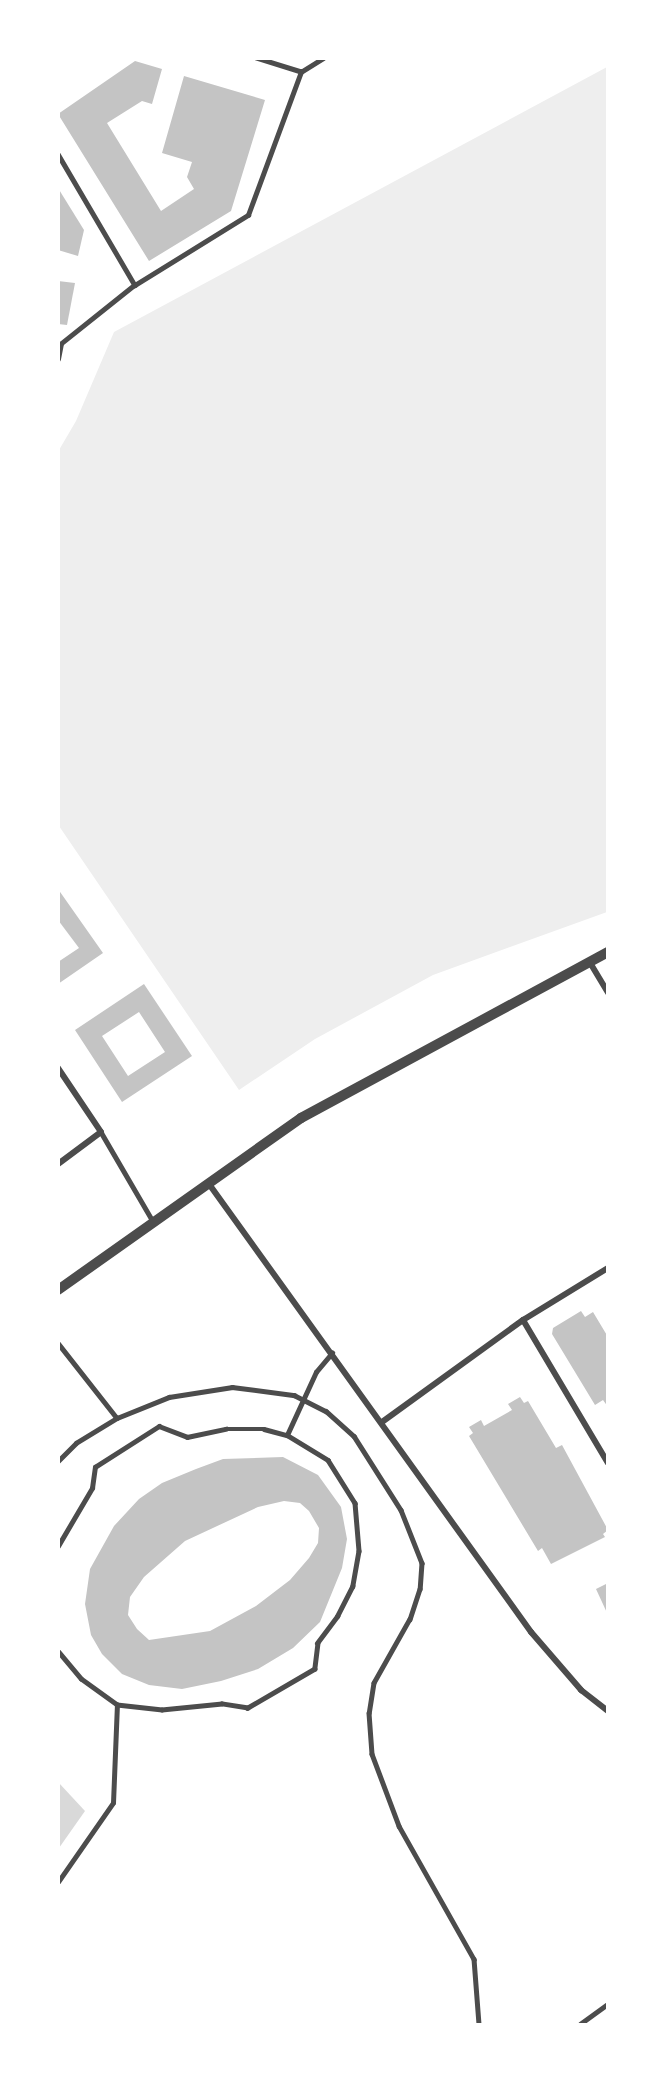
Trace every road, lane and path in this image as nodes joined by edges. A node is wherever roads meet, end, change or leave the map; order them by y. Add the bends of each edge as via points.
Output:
1 (256, 58) edge
2 (323, 58) edge
3 (300, 72) junction
4 (58, 154) edge
5 (135, 285) junction
6 (60, 344) edge
7 (58, 359) edge
8 (608, 952) edge
9 (589, 961) junction
10 (608, 993) edge
11 (58, 1068) edge
12 (101, 1132) junction
13 (58, 1164) edge
14 (209, 1184) junction
15 (154, 1223) junction
16 (608, 1268) edge
17 (58, 1290) edge
18 (523, 1320) junction
19 (58, 1343) edge
20 (332, 1353) junction
21 (304, 1400) junction
22 (117, 1418) junction
23 (382, 1422) junction
24 (287, 1435) junction
25 (58, 1461) edge
26 (608, 1463) edge
27 (58, 1546) edge
28 (58, 1652) edge
29 (117, 1705) junction
30 (608, 1711) edge
31 (58, 1882) edge
32 (608, 2004) edge
33 (479, 2025) edge
34 (580, 2025) edge

1 - 3 lane
2 - 3 lane
3 - 5 lane via 248,215
4 - 5 lane
5 - 6 lane
6 - 7 lane
8 - 9 street
9 - 10 street
9 - 14 street via 301,1118
11 - 12 street
12 - 13 street
12 - 15 lane
14 - 15 street
14 - 20 street
15 - 17 street
16 - 18 street
18 - 23 street
18 - 26 street
19 - 22 lane
20 - 21 lane via 316,1372
20 - 23 street
21 - 22 lane via 294,1395 232,1387 170,1397
21 - 24 lane
21 - 33 lane via 326,1411 354,1436 401,1510 422,1563 420,1589 410,1619 374,1683 369,1713 372,1754 399,1826 474,1959
22 - 25 lane via 76,1443
23 - 30 street via 531,1632 581,1690
24 - 27 lane via 264,1429 226,1429 187,1437 159,1426 95,1467 93,1488
24 - 29 lane via 328,1460 355,1503 359,1551 353,1586 318,1643 315,1669 248,1708 222,1704 162,1710
28 - 29 lane via 81,1679
29 - 31 lane via 113,1803
32 - 34 lane

